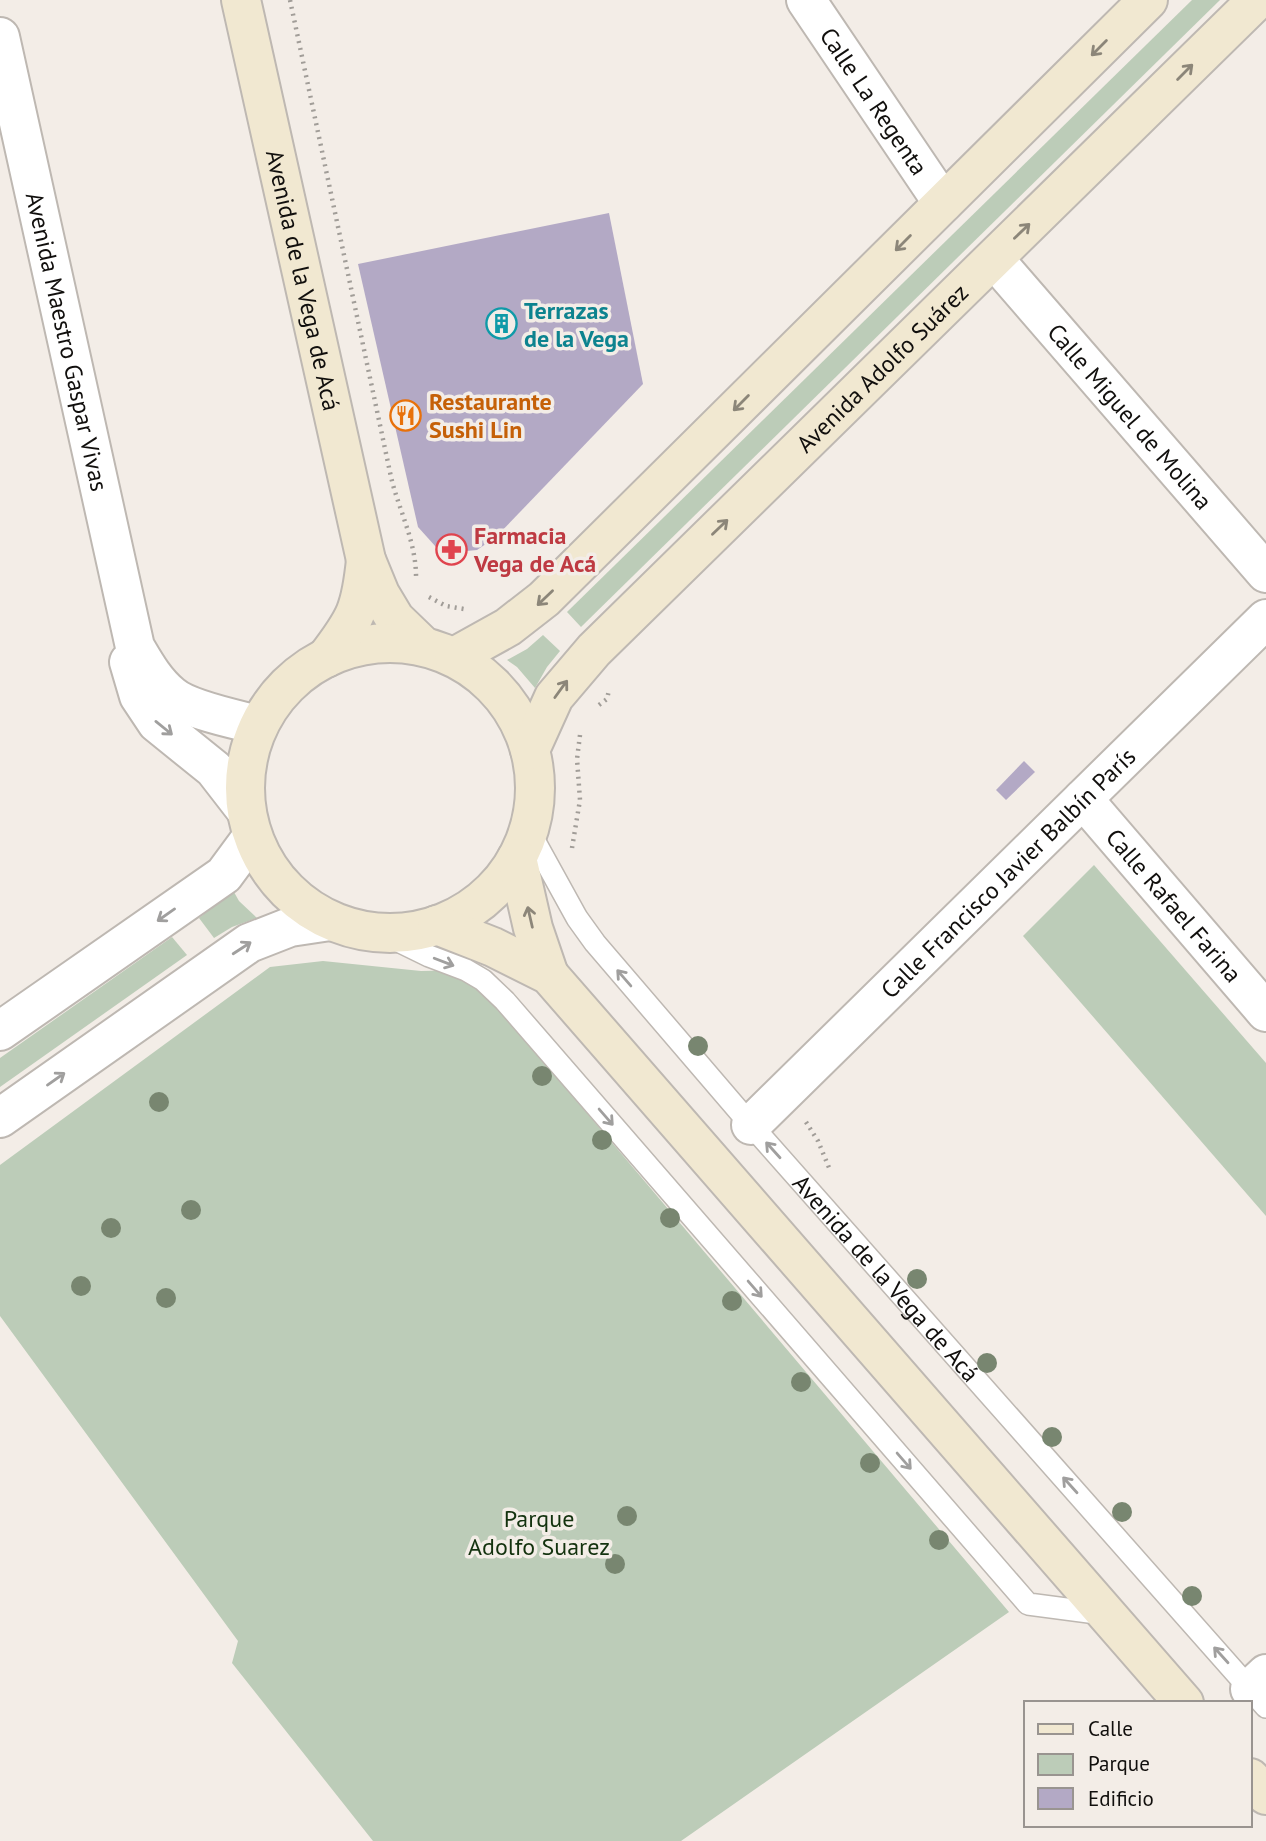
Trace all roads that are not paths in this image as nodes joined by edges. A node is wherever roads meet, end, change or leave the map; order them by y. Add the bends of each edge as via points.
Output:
1 (241, 0) edge
2 (806, 0) edge
3 (1148, 0) edge
4 (1257, 0) edge
5 (0, 37) edge
6 (943, 203) junction
7 (993, 259) junction
8 (366, 560) junction
9 (1266, 573) edge
10 (1266, 619) edge
11 (135, 647) junction
12 (438, 651) junction
13 (326, 658) junction
14 (258, 725) junction
15 (530, 750) junction
16 (1083, 799) junction
17 (248, 823) junction
18 (523, 845) junction
19 (330, 921) junction
20 (437, 925) junction
21 (382, 933) junction
22 (549, 975) junction
23 (1266, 1012) edge
24 (0, 1031) edge
25 (0, 1118) edge
26 (751, 1125) junction
27 (1107, 1615) junction
28 (1261, 1690) edge
29 (1182, 1701) edge
30 (1252, 1779) edge
31 (1266, 1795) edge

1 - 8 main road, Avenida de la Vega de Acá
2 - 6 street, Calle La Regenta
3 -> 6 main road
7 -> 4 main road, Avenida Adolfo Suárez
5 - 11 street, Avenida Maestro Gaspar Vivas
6 -> 12 main road via 532,610 508,627
7 - 9 street, Calle Miguel de Molina
15 -> 7 main road, Avenida Adolfo Suárez via 554,697 584,660
8 - 12 main road, Avenida de la Vega de Acá via 395,619
8 - 13 main road, Avenida de la Vega de Acá via 362,596 352,624
10 - 16 street, Calle Francisco Javier Balbín París
11 - 14 street, Avenida Maestro Gaspar Vivas via 152,676 173,697
11 -> 17 street, Avenida Maestro Gaspar Vivas via 129,662 139,696 157,723 214,769
12 - 13 main road via 398,642 349,648
12 - 15 main road, Avenida de la Vega de Acá via 475,670 502,696
13 - 14 main road via 286,686
14 - 17 main road via 245,766
15 - 18 main road, Avenida de la Vega de Acá via 534,804
16 - 23 street, Calle Rafael Farina
16 - 26 street, Calle Francisco Javier Balbín París
17 - 19 main road via 265,864 282,887
17 -> 24 street via 224,875
18 - 20 main road via 502,880 483,900
22 -> 18 main road via 533,928
26 -> 18 lane, Avenida de la Vega de Acá via 590,937
19 - 21 main road
25 -> 19 street via 249,943 290,927
20 - 21 main road
20 - 22 main road
21 -> 27 lane via 466,970 505,1001 1028,1604
22 - 27 main road
28 -> 26 lane, Avenida de la Vega de Acá
27 - 29 main road
30 - 31 main road

